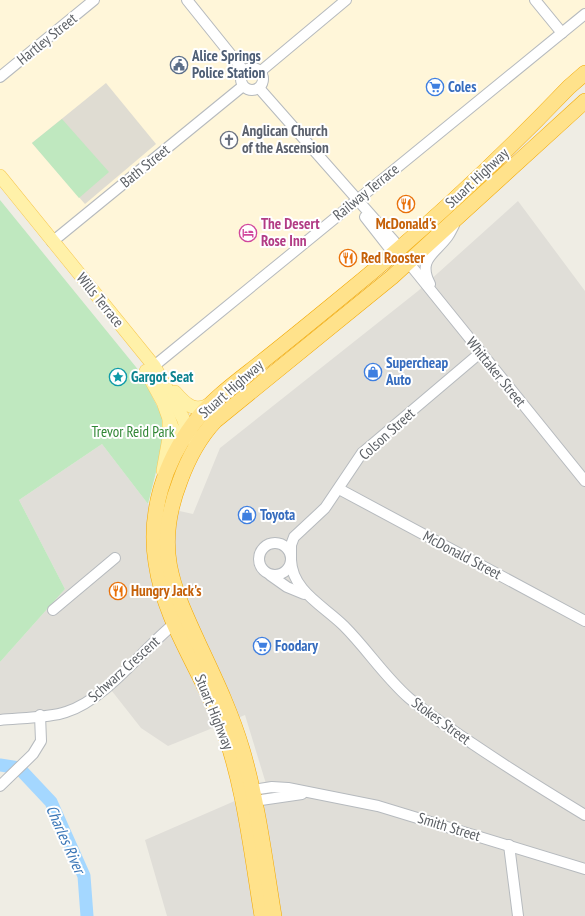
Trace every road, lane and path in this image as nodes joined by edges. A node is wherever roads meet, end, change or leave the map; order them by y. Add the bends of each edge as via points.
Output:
1 (94, 0) edge
2 (187, 0) edge
3 (346, 0) edge
4 (535, 0) edge
5 (585, 14) edge
6 (562, 33) junction
7 (244, 70) junction
8 (260, 71) junction
9 (585, 73) edge
10 (0, 77) edge
11 (243, 86) junction
12 (259, 88) junction
13 (585, 101) edge
14 (0, 176) edge
15 (0, 190) edge
16 (356, 200) junction
17 (457, 218) junction
18 (49, 244) junction
19 (397, 251) junction
20 (408, 262) junction
21 (436, 295) junction
22 (480, 353) junction
23 (150, 369) junction
24 (215, 399) junction
25 (168, 419) junction
26 (210, 426) junction
27 (187, 436) junction
28 (188, 462) junction
29 (585, 481) edge
30 (339, 489) junction
31 (158, 498) junction
32 (306, 526) junction
33 (269, 544) junction
34 (115, 558) dead end
35 (291, 559) junction
36 (270, 575) junction
37 (318, 603) junction
38 (53, 610) dead end
39 (585, 621) edge
40 (180, 622) junction
41 (40, 716) junction
42 (0, 720) edge
43 (0, 786) edge
44 (248, 797) junction
45 (585, 815) edge
46 (509, 845) junction
47 (585, 867) edge
48 (262, 916) edge
49 (274, 916) edge
50 (518, 916) edge

1 - 10 street, Hartley Street
2 - 7 street
3 - 8 street
4 - 6 street
5 - 6 street, Railway Terrace
6 - 16 street, Railway Terrace
7 - 8 street via 252,67
7 - 11 street via 240,79
8 - 12 street via 264,80
9 - 19 highway, Stuart Highway via 465,192
11 - 12 street via 250,90
11 - 18 street, Bath Street
12 - 16 street
13 - 17 highway, Stuart Highway
14 - 18 main road, Wills Terrace
15 - 18 main road, Wills Terrace
16 - 19 street via 364,206
16 - 23 street, Railway Terrace
17 - 20 highway, Stuart Highway
17 - 21 street via 448,236 427,261 425,274
18 - 23 main road, Wills Terrace via 133,352
19 - 20 highway
19 - 24 highway, Stuart Highway
20 - 21 street, Whittaker Street
20 - 26 highway, Stuart Highway
21 - 22 street, Whittaker Street
22 - 29 street, Whittaker Street
22 - 30 street, Colson Street via 362,453
23 - 24 main road via 187,406 200,408
23 - 25 main road, Wills Terrace
23 - 27 main road, Wills Terrace via 183,418
24 - 27 highway, Stuart Highway
25 - 27 main road, Wills Terrace via 174,430
25 - 31 main road via 169,438
26 - 27 main road via 201,434
26 - 28 highway, Stuart Highway
27 - 28 main road
27 - 31 highway, Stuart Highway via 165,476
28 - 40 highway, Stuart Highway via 172,501 167,543
30 - 32 street, Colson Street via 325,508
30 - 39 street, McDonald Street
31 - 40 highway, Stuart Highway via 154,535 156,563 162,594
32 - 33 street, Colson Street
32 - 35 street, Colson Street via 292,541
33 - 35 street via 277,543 284,546
33 - 36 street via 263,548 258,560 261,568
34 - 38 street
35 - 36 street via 285,572
35 - 37 street via 296,581
36 - 37 street
37 - 45 street, Stokes Street via 346,628 390,679 424,710 520,775
40 - 41 street, Schwarz Crescent via 87,703 66,712
40 - 44 highway, Stuart Highway via 219,688 236,729
41 - 42 street, Schwarz Crescent
41 - 43 street via 41,741 34,754
44 - 46 street, Smith Street via 280,787 378,806
44 - 48 highway, Stuart Highway
44 - 49 highway, Stuart Highway
46 - 47 street, Smith Street
46 - 50 street

